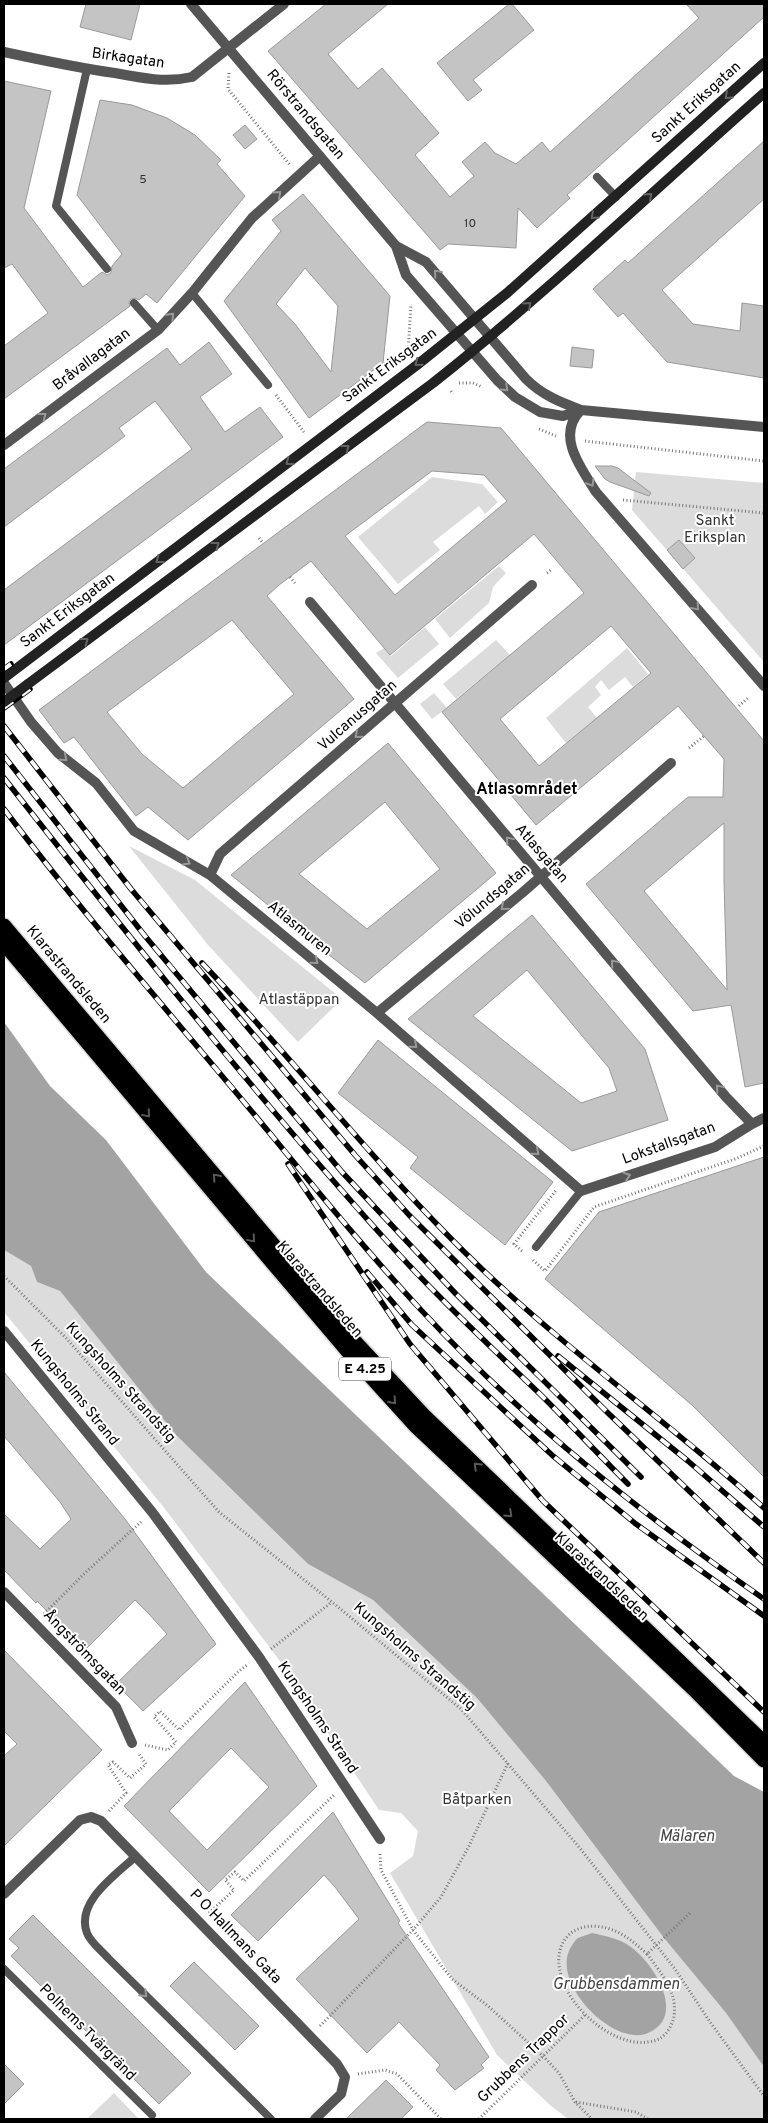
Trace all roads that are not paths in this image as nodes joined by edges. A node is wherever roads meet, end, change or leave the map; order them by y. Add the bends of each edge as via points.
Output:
1 (191, 4) edge
2 (284, 4) edge
3 (229, 48) junction
4 (4, 52) edge
5 (764, 63) edge
6 (87, 69) junction
7 (764, 93) edge
8 (320, 156) junction
9 (597, 177) dead end
10 (616, 196) junction
11 (396, 246) junction
12 (107, 269) dead end
13 (192, 293) junction
14 (134, 303) dead end
15 (476, 319) junction
16 (158, 330) junction
17 (457, 334) junction
18 (491, 337) junction
19 (472, 352) junction
20 (268, 385) road end
21 (581, 410) junction
22 (764, 427) edge
23 (4, 445) edge
24 (532, 585) dead end
25 (310, 602) dead end
26 (5, 683) edge
27 (764, 686) edge
28 (4, 702) edge
29 (395, 703) junction
30 (672, 763) dead end
31 (210, 875) junction
32 (541, 876) junction
33 (4, 926) edge
34 (4, 943) edge
35 (377, 1013) junction
36 (764, 1118) edge
37 (752, 1124) junction
38 (581, 1191) junction
39 (536, 1247) dead end
40 (4, 1331) edge
41 (4, 1592) edge
42 (132, 1742) road end
43 (764, 1743) edge
44 (764, 1760) edge
45 (380, 1839) road end
46 (136, 1856) junction
47 (4, 1894) edge
48 (4, 1969) edge
49 (152, 2115) dead end
50 (271, 2119) edge
51 (315, 2119) edge

1 - 3 street, Rörstrandsgatan
2 - 3 street, Birkagatan
3 - 6 street, Birkagatan via 192,76 176,80 153,80
3 - 8 street, Rörstrandsgatan
4 - 6 street, Birkagatan
5 -> 10 main road, Sankt Eriksgatan
6 - 12 lane via 56,206
18 -> 7 main road
8 - 11 street, Rörstrandsgatan
13 -> 8 street, Bråvallagatan via 252,218
9 - 10 lane
10 -> 15 main road, Sankt Eriksgatan
15 -> 11 street, Rörstrandsgatan via 426,262
11 - 17 street, Rörstrandsgatan via 406,275
16 -> 13 street, Bråvallagatan
13 - 20 lane
14 - 16 lane
15 - 17 main road, Sankt Eriksgatan
15 - 18 street
23 -> 16 street, Bråvallagatan
17 - 19 street
17 -> 26 main road, Sankt Eriksgatan via 16,669
18 - 19 main road
18 - 21 street via 535,387 554,400
19 -> 21 street via 515,398 540,412 563,416
28 -> 19 main road, bridge
21 - 22 street
21 -> 27 street via 570,425 570,439 581,468 596,492
24 - 29 street, Vulcanusgatan
25 - 29 street, Atlasgatan
26 -> 31 street, Atlasmuren via 31,722 58,753 96,783 134,831
29 -> 31 street, Vulcanusgatan via 220,854
32 -> 29 street, Atlasgatan
30 - 32 street, Völundsgatan
31 -> 35 street, Atlasmuren
32 -> 35 street, Völundsgatan
37 -> 32 street, Atlasgatan
43 -> 33 highway, Klarastrandsleden / E 4.25 via 425,1416 355,1342
34 -> 44 highway, Klarastrandsleden / E 4.25 via 347,1350 415,1425 694,1689
35 -> 38 street, Atlasmuren
36 - 37 street, Lokstallsgatan
38 -> 37 street, Lokstallsgatan via 716,1147
38 - 39 lane
40 - 45 street, Kungsholms Strand via 152,1512 260,1657
41 - 42 street, Ångströmsgatan via 116,1708
46 - 47 street, P O Hallmans Gata via 101,1821 91,1817 80,1820
46 -> 50 lane via 95,1896 84,1914 87,1934
46 - 51 street, P O Hallmans Gata via 337,2064 345,2077 341,2094
48 - 49 lane, Polhems Tvärgränd

